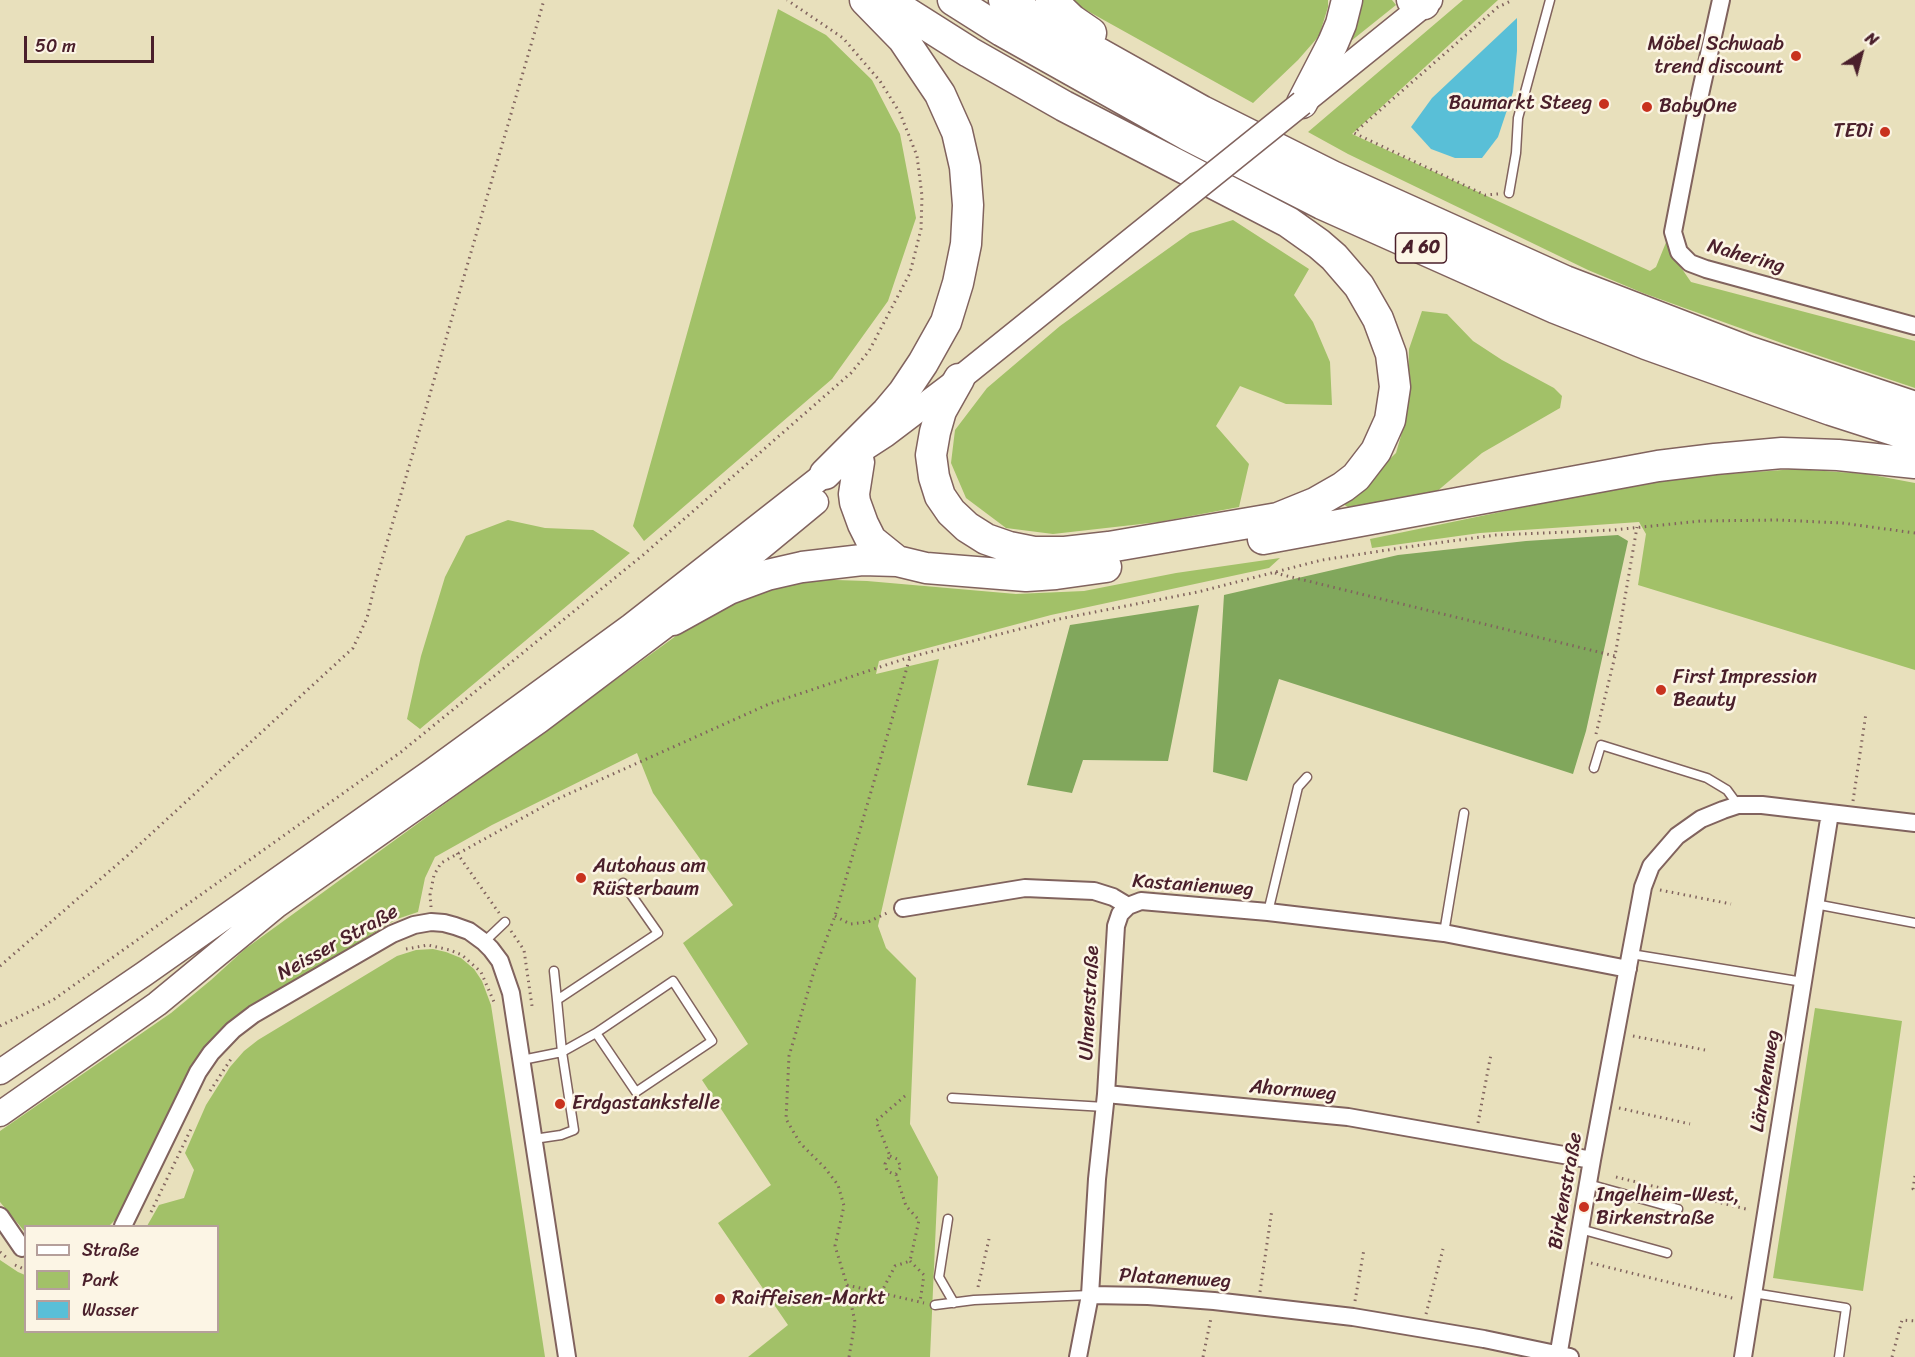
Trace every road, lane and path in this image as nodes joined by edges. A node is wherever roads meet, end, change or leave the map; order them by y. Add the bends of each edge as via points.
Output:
1 (544, 0) edge
2 (787, 0) edge
3 (865, 0) edge
4 (886, 0) edge
5 (953, 0) edge
6 (1004, 0) edge
7 (1051, 0) edge
8 (1347, 0) edge
9 (1514, 0) edge
10 (1550, 0) edge
11 (1721, 0) edge
12 (1423, 1) edge
13 (1302, 103) junction
14 (1202, 111) junction
15 (1509, 193) joint
16 (1915, 326) edge
17 (959, 379) junction
18 (1915, 407) edge
19 (885, 435) junction
20 (1915, 437) edge
21 (859, 462) junction
22 (1915, 463) edge
23 (825, 474) junction
24 (1637, 527) junction
25 (1915, 533) edge
26 (897, 561) junction
27 (1273, 573) junction
28 (673, 620) junction
29 (1616, 656) junction
30 (910, 657) junction
31 (1866, 713) dead end
32 (1601, 745) junction
33 (1594, 768) dead end
34 (1307, 777) dead end
35 (1738, 805) junction
36 (1464, 813) dead end
37 (1830, 813) junction
38 (1851, 814) junction
39 (1915, 823) edge
40 (623, 882) dead end
41 (1643, 887) junction
42 (1731, 904) dead end
43 (1815, 904) junction
44 (1128, 906) junction
45 (896, 910) joint
46 (1268, 912) junction
47 (835, 916) junction
48 (431, 922) junction
49 (505, 922) dead end
50 (1915, 923) edge
51 (1444, 933) junction
52 (484, 942) junction
53 (397, 951) dead end
54 (1629, 962) junction
55 (0, 966) edge
56 (555, 971) dead end
57 (1803, 982) junction
58 (557, 1000) junction
59 (495, 1005) dead end
60 (0, 1026) edge
61 (1616, 1032) junction
62 (596, 1033) junction
63 (1705, 1050) dead end
64 (562, 1052) junction
65 (1491, 1054) dead end
66 (232, 1057) dead end
67 (522, 1060) junction
68 (4, 1068) edge
69 (207, 1095) dead end
70 (905, 1096) dead end
71 (952, 1098) dead end
72 (1105, 1101) junction
73 (1603, 1104) junction
74 (0, 1114) edge
75 (1690, 1124) dead end
76 (192, 1126) dead end
77 (1476, 1139) junction
78 (534, 1140) junction
79 (890, 1156) junction
80 (1590, 1171) junction
81 (896, 1174) junction
82 (1915, 1176) edge
83 (1915, 1190) edge
84 (1272, 1209) dead end
85 (1678, 1209) dead end
86 (149, 1214) dead end
87 (1766, 1214) junction
88 (0, 1216) edge
89 (948, 1219) dead end
90 (124, 1225) edge
91 (1580, 1228) junction
92 (0, 1235) edge
93 (989, 1239) dead end
94 (24, 1249) edge
95 (1364, 1249) dead end
96 (1443, 1249) dead end
97 (1667, 1253) dead end
98 (1575, 1259) junction
99 (910, 1261) junction
100 (847, 1285) junction
101 (881, 1293) junction
102 (1090, 1295) junction
103 (1753, 1298) junction
104 (974, 1300) junction
105 (1214, 1301) junction
106 (920, 1302) junction
107 (954, 1303) junction
108 (934, 1305) joint
109 (1258, 1305) junction
110 (1353, 1317) junction
111 (1915, 1321) edge
112 (1422, 1329) junction
113 (1562, 1356) edge
114 (567, 1357) edge
115 (849, 1357) edge
116 (1078, 1357) edge
117 (1203, 1357) edge
118 (1743, 1357) edge
119 (1839, 1357) edge
120 (1892, 1357) edge

1 - 55 path via 367,618 353,648 127,856
2 - 60 path via 843,38 880,81 900,113 917,156 921,229 910,273 869,351 829,394 643,555 400,753 52,1000
3 - 23 highway via 903,39 940,94 957,132 965,167 966,244 946,322 923,363 887,412
4 - 17 highway via 1064,106 1288,222 1312,239 1334,257 1369,302 1391,354 1395,387 1390,420 1376,451 1356,477 1315,504 1256,522 1098,548 1034,552 986,539 951,512 940,496 931,455 941,411
5 - 20 highway, A 60 via 1179,130 1322,204 1636,340
6 - 14 highway, A 60
7 - 14 highway via 1072,20
8 - 13 highway via 1333,43
9 - 15 path via 1498,7 1354,133 1485,195
10 - 15 lane via 1518,118
11 - 16 street, Nahering via 1674,232 1679,252 1690,263 1706,269
12 - 13 main road
13 - 17 main road, bridge
14 - 18 highway, A 60 via 1332,176 1565,281 1747,351
17 - 19 main road
19 - 21 main road
19 - 23 main road
21 - 26 highway via 854,494 863,525 871,540
21 - 28 main road
22 - 26 highway via 1782,453 1704,460 1056,574 987,573 926,568
23 - 68 main road via 534,697 144,974
24 - 25 path via 1778,520 1842,523
24 - 27 path via 1485,537 1322,561
24 - 29 path
26 - 28 highway via 862,560 767,575 729,589
27 - 29 path
27 - 30 path via 1059,619
28 - 74 main road via 530,728 276,906 157,1004
29 - 32 path via 1594,742
30 - 47 path
30 - 48 path via 769,704 555,800 457,853 441,863 434,875
31 - 38 path
32 - 33 lane
32 - 35 lane via 1707,778 1726,790
34 - 46 lane, Kastanienweg via 1298,787
35 - 37 street
35 - 41 street, Birkenstraße via 1701,819 1677,836 1651,866
36 - 51 lane
37 - 38 street
37 - 43 street, Lärchenweg
38 - 39 street
40 - 58 lane via 658,933
41 - 42 path
41 - 54 street, Birkenstraße
43 - 50 lane
43 - 57 street, Lärchenweg
44 - 45 street, Kastanienweg via 1094,891 1025,888
44 - 46 street, Kastanienweg via 1141,901
44 - 72 street, Ulmenstraße via 1116,926
45 - 47 path via 868,922 850,924
46 - 51 street, Kastanienweg
47 - 100 path via 789,1056 786,1119 800,1143 838,1185 844,1206 835,1246
48 - 52 street, Neisser Straße via 455,926
48 - 90 street, Neisser Straße via 393,933 254,1014 223,1040 189,1088
49 - 52 lane
51 - 54 street, Kastanienweg
52 - 67 street, Neisser Straße via 507,978
53 - 59 path via 428,945 462,956 481,972
54 - 57 lane
54 - 61 street, Birkenstraße
56 - 58 lane
57 - 87 street, Lärchenweg
58 - 64 lane
61 - 63 path
61 - 73 street, Birkenstraße
62 - 62 lane via 673,981 712,1041 636,1092
62 - 64 lane
64 - 67 lane
64 - 78 lane via 574,1130
65 - 77 path
66 - 69 path
67 - 78 street, Neisser Straße
70 - 79 path via 876,1121
71 - 72 lane
72 - 77 street, Ahornweg via 1348,1117
72 - 102 street, Ulmenstraße
73 - 75 path
73 - 80 street, Birkenstraße
76 - 86 path
77 - 80 street, Ahornweg
78 - 114 street, Neisser Straße
79 - 81 path via 901,1167
79 - 81 path via 886,1171
80 - 85 lane
80 - 87 path
80 - 91 street, Birkenstraße
81 - 99 path via 906,1206 919,1220
82 - 83 path
84 - 109 path
87 - 103 street, Lärchenweg
88 - 94 street
89 - 107 lane via 939,1277
91 - 97 lane
91 - 98 street, Birkenstraße
92 - 94 street
93 - 104 path
95 - 110 path
96 - 112 path
98 - 103 path
98 - 113 street, Birkenstraße
99 - 101 path via 895,1266
99 - 106 path via 924,1275
100 - 101 path
100 - 115 path via 855,1322
101 - 106 path
102 - 104 lane
102 - 105 street, Platanenweg
102 - 116 street, Ulmenstraße
103 - 118 street, Lärchenweg
103 - 119 lane via 1845,1308
104 - 107 lane
105 - 109 street, Platanenweg
105 - 117 path
106 - 108 path
107 - 108 lane
109 - 110 street, Platanenweg
110 - 112 street, Platanenweg
111 - 120 path via 1902,1320
112 - 113 street, Platanenweg

